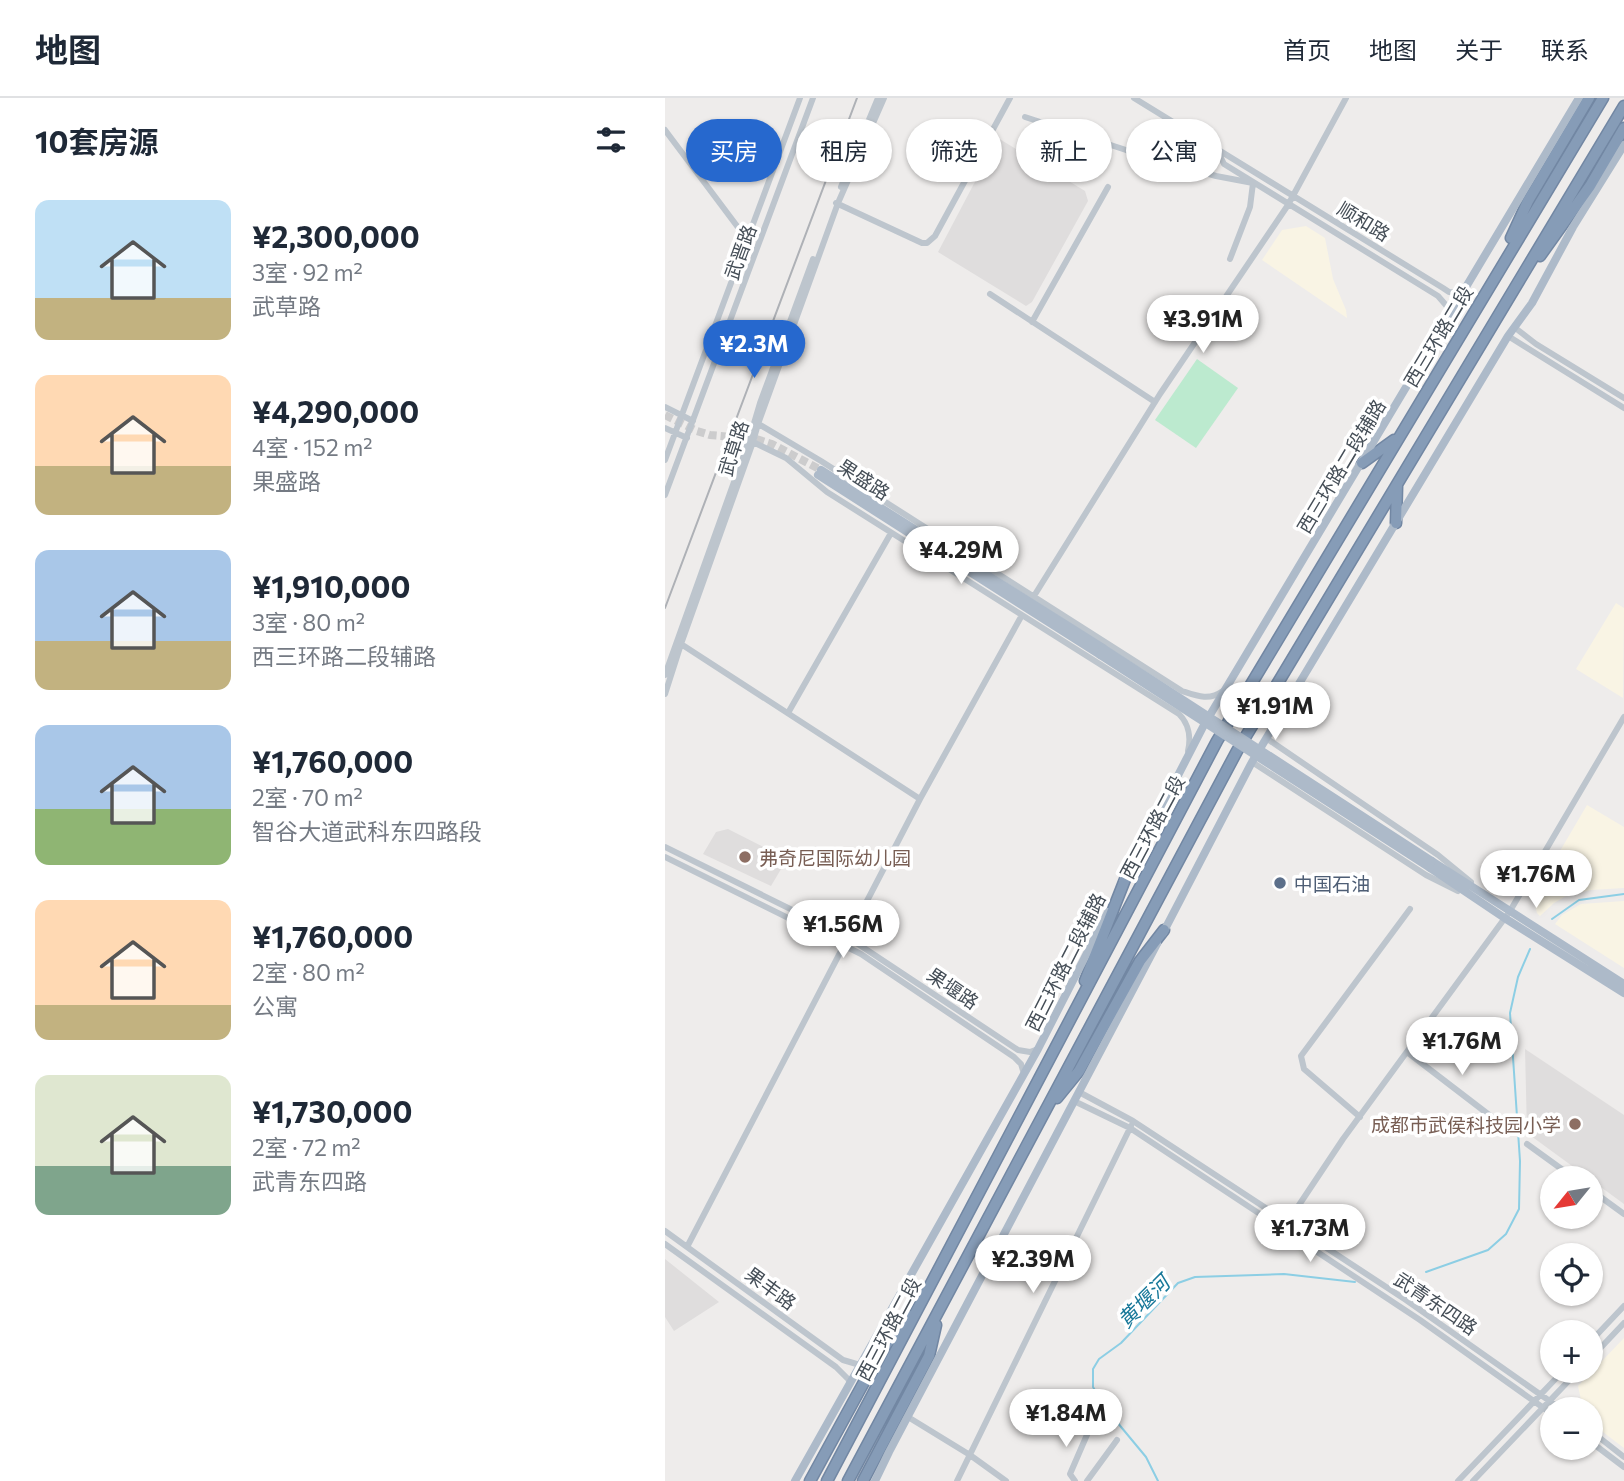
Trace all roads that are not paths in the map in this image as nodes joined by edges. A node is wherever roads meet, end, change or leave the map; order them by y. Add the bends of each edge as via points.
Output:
1 (800, 98) edge
2 (813, 98) edge
3 (878, 98) edge
4 (884, 98) edge
5 (1010, 98) edge
6 (1134, 98) edge
7 (1156, 98) edge
8 (1346, 98) edge
9 (1579, 98) edge
10 (1589, 98) edge
11 (1603, 98) edge
12 (1624, 106) edge
13 (1151, 108) junction
14 (1025, 117) dead end
15 (1168, 119) edge
16 (1624, 128) edge
17 (665, 130) edge
18 (1624, 145) edge
19 (1126, 150) edge
20 (1224, 154) joint
21 (1222, 160) edge
22 (1224, 164) junction
23 (1222, 167) edge
24 (1222, 177) edge
25 (1253, 183) junction
26 (1108, 187) dead end
27 (1292, 196) junction
28 (837, 203) junction
29 (1288, 205) junction
30 (746, 238) junction
31 (1230, 260) dead end
32 (1492, 281) junction
33 (1461, 293) junction
34 (1512, 293) junction
35 (990, 294) dead end
36 (1451, 311) junction
37 (1032, 322) junction
38 (1514, 327) junction
39 (1508, 336) junction
40 (1624, 398) edge
41 (1155, 402) junction
42 (665, 407) edge
43 (1624, 408) edge
44 (681, 415) junction
45 (693, 421) junction
46 (755, 423) junction
47 (665, 428) edge
48 (675, 433) junction
49 (687, 438) junction
50 (1398, 438) junction
51 (751, 441) junction
52 (665, 460) edge
53 (1362, 463) junction
54 (819, 472) tunnel mouth
55 (1397, 484) junction
56 (665, 495) edge
57 (1396, 523) junction
58 (891, 533) junction
59 (948, 543) junction
60 (934, 560) junction
61 (965, 566) junction
62 (1009, 581) junction
63 (1034, 596) junction
64 (995, 599) junction
65 (1021, 615) junction
66 (681, 644) junction
67 (665, 675) edge
68 (1224, 690) junction
69 (665, 694) edge
70 (788, 713) junction
71 (1624, 717) edge
72 (1266, 738) junction
73 (1187, 757) junction
74 (1252, 762) junction
75 (920, 799) junction
76 (665, 847) edge
77 (665, 857) edge
78 (1431, 864) junction
79 (1126, 877) junction
80 (1479, 889) junction
81 (1478, 901) junction
82 (1410, 909) dead end
83 (1506, 914) junction
84 (1164, 930) junction
85 (849, 938) junction
86 (845, 945) junction
87 (1624, 984) edge
88 (1624, 993) edge
89 (1068, 1025) junction
90 (1038, 1049) junction
91 (1407, 1052) junction
92 (1024, 1074) junction
93 (1079, 1092) junction
94 (1074, 1101) junction
95 (1044, 1114) junction
96 (1360, 1117) junction
97 (1133, 1121) junction
98 (1501, 1124) dead end
99 (1130, 1128) junction
100 (1527, 1144) dead end
101 (1557, 1166) edge
102 (1603, 1199) edge
103 (1624, 1214) edge
104 (1287, 1223) junction
105 (665, 1231) edge
106 (665, 1244) edge
107 (687, 1247) junction
108 (923, 1300) junction
109 (1624, 1306) edge
110 (939, 1311) junction
111 (1624, 1323) edge
112 (1603, 1328) edge
113 (1603, 1345) edge
114 (860, 1365) junction
115 (1552, 1383) edge
116 (1566, 1383) edge
117 (850, 1384) junction
118 (1542, 1394) junction
119 (1546, 1397) edge
120 (1553, 1397) edge
121 (1535, 1401) junction
122 (1540, 1405) edge
123 (1540, 1412) edge
124 (1096, 1414) dead end
125 (908, 1417) junction
126 (1117, 1440) dead end
127 (1603, 1441) edge
128 (1603, 1452) edge
129 (970, 1455) junction
130 (1624, 1457) edge
131 (1624, 1467) edge
132 (795, 1481) edge
133 (810, 1481) edge
134 (827, 1481) edge
135 (848, 1481) edge
136 (863, 1481) edge
137 (875, 1481) edge
138 (957, 1481) edge
139 (1006, 1481) edge
140 (1076, 1481) edge
141 (1087, 1481) edge
142 (1458, 1481) edge
143 (1473, 1481) edge

1 - 30 street, 武晋路
2 - 45 street, 武晋路
3 - 28 street, 武草路
4 - 28 street, 武草路
5 - 28 street via 927,243
6 - 13 street, 顺和路
7 - 13 street
8 - 27 street
9 - 33 main road, 西三环路二段辅路
10 - 32 highway via 1528,201
11 - 32 highway, 西三环路二段
12 - 34 highway, 西三环路二段
13 - 15 street, 顺和路
14 - 19 street, 顺和路
16 - 34 highway via 1566,223
17 - 30 street
18 - 38 main road
20 - 22 street
20 - 27 street, 顺和路
21 - 22 street, 顺和路
22 - 23 street
22 - 25 street, 顺和路
24 - 25 street, 顺和路
25 - 29 street, 顺和路
25 - 31 street via 1250,207
26 - 37 street
27 - 29 street
27 - 33 street, 顺和路 via 1449,292
28 - 46 street, 武草路
29 - 36 street, 顺和路 via 1439,296
29 - 41 street
30 - 44 street, 武晋路
32 - 50 highway, 西三环路二段
33 - 36 main road, 西三环路二段辅路
34 - 55 highway, 西三环路二段
35 - 37 street
36 - 53 main road, 西三环路二段辅路
37 - 41 street
38 - 39 main road
38 - 40 street
39 - 43 street
39 - 57 main road
41 - 63 street
42 - 44 street
44 - 45 street
44 - 48 street, 武晋路
45 - 49 street, 武晋路
46 - 51 street, 武草路
46 - 59 street
47 - 48 street
48 - 49 street
48 - 52 street, 武晋路
49 - 56 street, 武晋路
50 - 53 highway
50 - 89 highway, 西三环路二段 via 1217,741
51 - 58 street via 786,458 811,481
51 - 66 street, 武草路
51 - 67 street, 武草路
53 - 68 main road, 西三环路二段辅路
54 - 61 main road, 果盛路
55 - 57 highway
55 - 95 highway, 西三环路二段 via 1237,751
57 - 72 main road
58 - 60 street
58 - 70 street
59 - 61 street
59 - 62 street
60 - 61 street
60 - 64 street
61 - 62 street
61 - 64 street
61 - 78 main road, 果盛路, bridge
62 - 63 street
63 - 68 street via 1182,691 1212,697
64 - 65 street
65 - 73 street via 1179,714 1189,735
65 - 75 street
66 - 69 street, 武草路
66 - 70 street
68 - 73 main road, 西三环路二段辅路
70 - 75 street
71 - 83 street
72 - 74 main road
72 - 80 street via 1438,855
73 - 79 main road, 西三环路二段辅路
74 - 81 street via 1426,875
74 - 84 main road
75 - 85 street
76 - 85 street, 果堰路
77 - 86 street, 果堰路
78 - 80 main road
78 - 81 main road
79 - 89 highway
79 - 90 main road, 西三环路二段辅路
80 - 83 main road
81 - 83 main road
82 - 96 street via 1301,1056 1304,1069
83 - 87 main road
83 - 88 main road
83 - 91 street
84 - 93 main road
84 - 95 highway via 1140,961 1079,1071
85 - 86 street
85 - 90 street, 果堰路 via 1018,1050
86 - 92 street, 果堰路 via 1014,1057
86 - 107 street
89 - 108 highway, 西三环路二段
90 - 92 main road, 西三环路二段辅路
91 - 96 street
91 - 98 street
92 - 114 main road, 西三环路二段辅路
93 - 94 main road
93 - 97 street, 武青东四路
94 - 99 street, 武青东四路
94 - 125 main road
95 - 110 highway, 西三环路二段
96 - 104 street
97 - 99 street
97 - 104 street, 武青东四路
99 - 121 street, 武青东四路
99 - 129 street
100 - 101 street
102 - 103 street
104 - 118 street, 武青东四路
105 - 107 street, 果丰路
106 - 117 street, 果丰路 via 836,1367
107 - 114 street, 果丰路 via 843,1360
108 - 133 highway via 881,1351
108 - 134 highway, 西三环路二段
109 - 112 street
110 - 135 highway, 西三环路二段
110 - 136 highway via 929,1356
111 - 113 street
114 - 117 main road, 西三环路二段辅路
115 - 118 street
116 - 120 street
117 - 132 main road, 西三环路二段辅路
118 - 119 street, 武青东四路
118 - 121 street
121 - 122 street, 武青东四路
121 - 142 street
123 - 143 street
124 - 140 street via 1070,1474
125 - 129 street
125 - 137 main road
126 - 141 street
127 - 130 street
128 - 131 street
129 - 138 street
129 - 139 street

